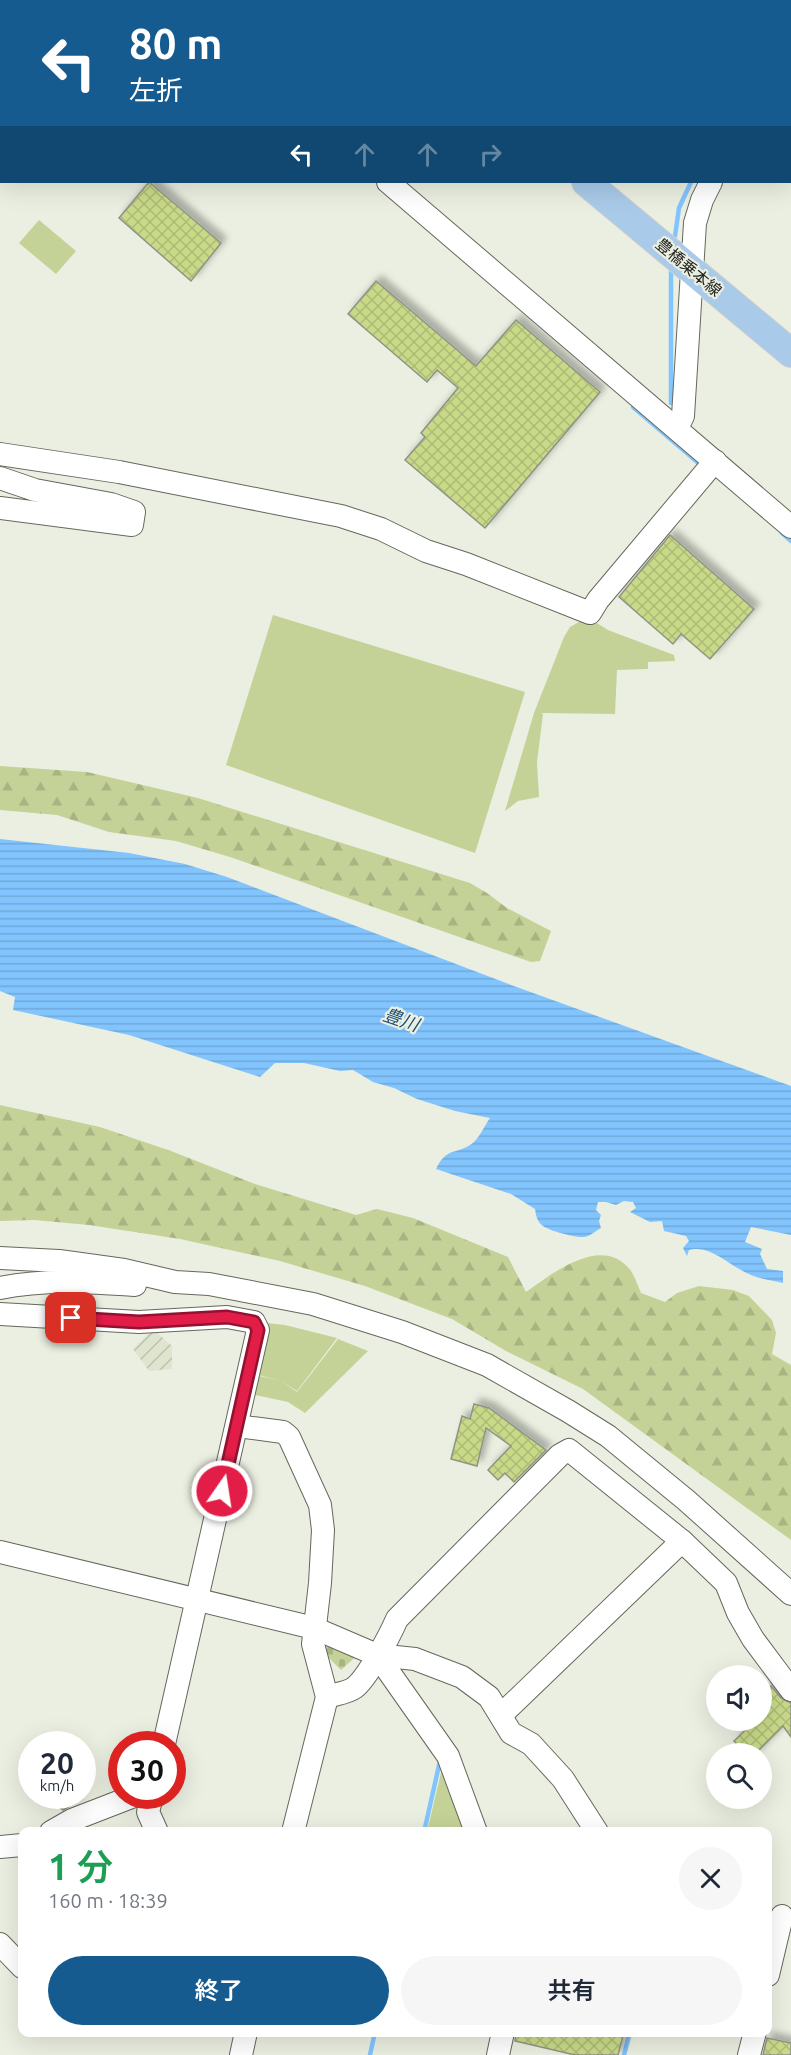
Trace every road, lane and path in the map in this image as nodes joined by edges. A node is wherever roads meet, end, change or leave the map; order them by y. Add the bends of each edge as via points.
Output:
1 (389, 183) edge
2 (587, 183) edge
3 (710, 183) edge
4 (693, 271) junction
5 (791, 353) edge
6 (677, 429) junction
7 (0, 454) edge
8 (708, 468) junction
9 (0, 478) edge
10 (0, 508) edge
11 (791, 527) edge
12 (0, 1258) edge
13 (175, 1282) junction
14 (0, 1288) edge
15 (0, 1314) edge
16 (237, 1426) junction
17 (682, 1541) junction
18 (0, 1552) edge
19 (791, 1593) edge
20 (197, 1600) junction
21 (314, 1628) junction
22 (377, 1654) junction
23 (791, 1690) edge
24 (327, 1697) junction
25 (501, 1715) junction
26 (167, 1731) edge
27 (108, 1806) edge
28 (149, 1809) edge
29 (60, 1827) edge
30 (155, 1827) edge
31 (294, 1827) edge
32 (474, 1827) edge
33 (594, 1827) edge
34 (18, 1845) edge
35 (0, 1847) edge
36 (780, 1916) edge
37 (0, 1944) edge
38 (772, 1955) edge
39 (18, 1963) edge
40 (245, 2037) edge
41 (502, 2037) edge
42 (754, 2037) edge
43 (241, 2055) edge
44 (498, 2055) edge
45 (749, 2055) edge

1 - 6 street
2 - 4 main road, 豊橋乗本線
3 - 4 street via 695,223
4 - 5 main road, 豊橋乗本線
4 - 6 street via 683,416
6 - 8 street
7 - 8 street via 119,472 341,516 590,613
8 - 11 street
9 - 10 street via 35,490 134,512 132,525
12 - 13 street via 91,1265
13 - 14 street via 153,1286 81,1282
13 - 19 street via 209,1284 313,1304 488,1365 608,1436
15 - 16 street via 139,1322 227,1317 254,1322 258,1330
16 - 20 street
16 - 21 street via 283,1432 289,1437 320,1505 323,1530
17 - 22 street via 570,1450 397,1619
17 - 23 street via 726,1583 753,1639
17 - 25 street
18 - 20 street
20 - 21 street
20 - 26 street
21 - 22 street
21 - 24 street via 313,1644
22 - 24 street via 362,1681 352,1690
22 - 25 street via 415,1659 462,1677 489,1697
22 - 32 street via 448,1756
24 - 31 street
25 - 33 street via 511,1733 531,1744 563,1779
27 - 29 street
28 - 30 street
34 - 35 street
36 - 38 street
37 - 39 street
40 - 43 street
41 - 44 street
42 - 45 street

